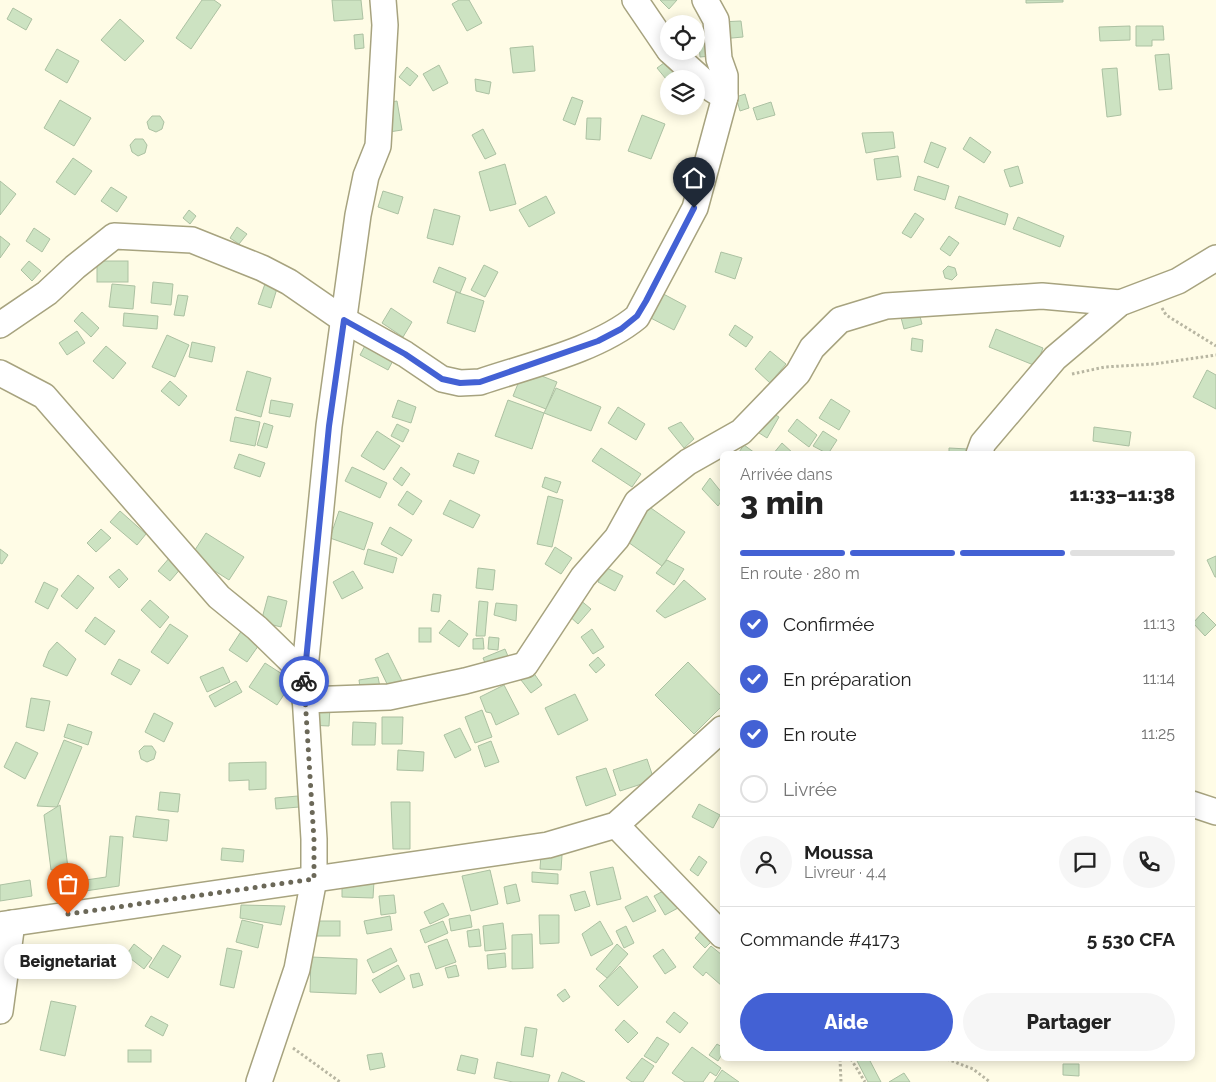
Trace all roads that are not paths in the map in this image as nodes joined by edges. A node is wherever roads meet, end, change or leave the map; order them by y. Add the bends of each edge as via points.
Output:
1 (383, 0) edge
2 (635, 0) edge
3 (705, 0) edge
4 (660, 38) edge
5 (679, 60) edge
6 (725, 97) junction
7 (1216, 258) edge
8 (1120, 303) junction
9 (344, 320) junction
10 (0, 324) edge
11 (0, 373) edge
12 (0, 395) edge
13 (44, 396) junction
14 (980, 451) edge
15 (305, 689) junction
16 (720, 731) edge
17 (1195, 805) edge
18 (1216, 812) edge
19 (616, 825) junction
20 (314, 879) junction
21 (6, 924) edge
22 (720, 933) edge
23 (0, 1011) edge
24 (259, 1082) edge

1 - 9 street via 385,24 378,146 366,176 358,215
2 - 4 street
3 - 6 street via 716,20
5 - 6 street
6 - 9 street via 694,208 642,309 621,329 598,341 480,382 460,383 442,379
7 - 8 street via 1178,281
8 - 14 street via 1055,358 983,443
8 - 15 street via 1042,296 886,306 840,320 812,348 798,373 741,432 688,462 637,502 617,538 583,577 525,665 389,697
9 - 10 street via 282,278 192,240 114,236 46,293
9 - 15 street via 329,426
11 - 13 street
12 - 13 street
13 - 15 street via 219,597 292,662
15 - 20 street
16 - 19 street
17 - 18 street
19 - 20 street via 548,845
19 - 22 street
20 - 21 street
20 - 24 street via 297,969
21 - 23 street

